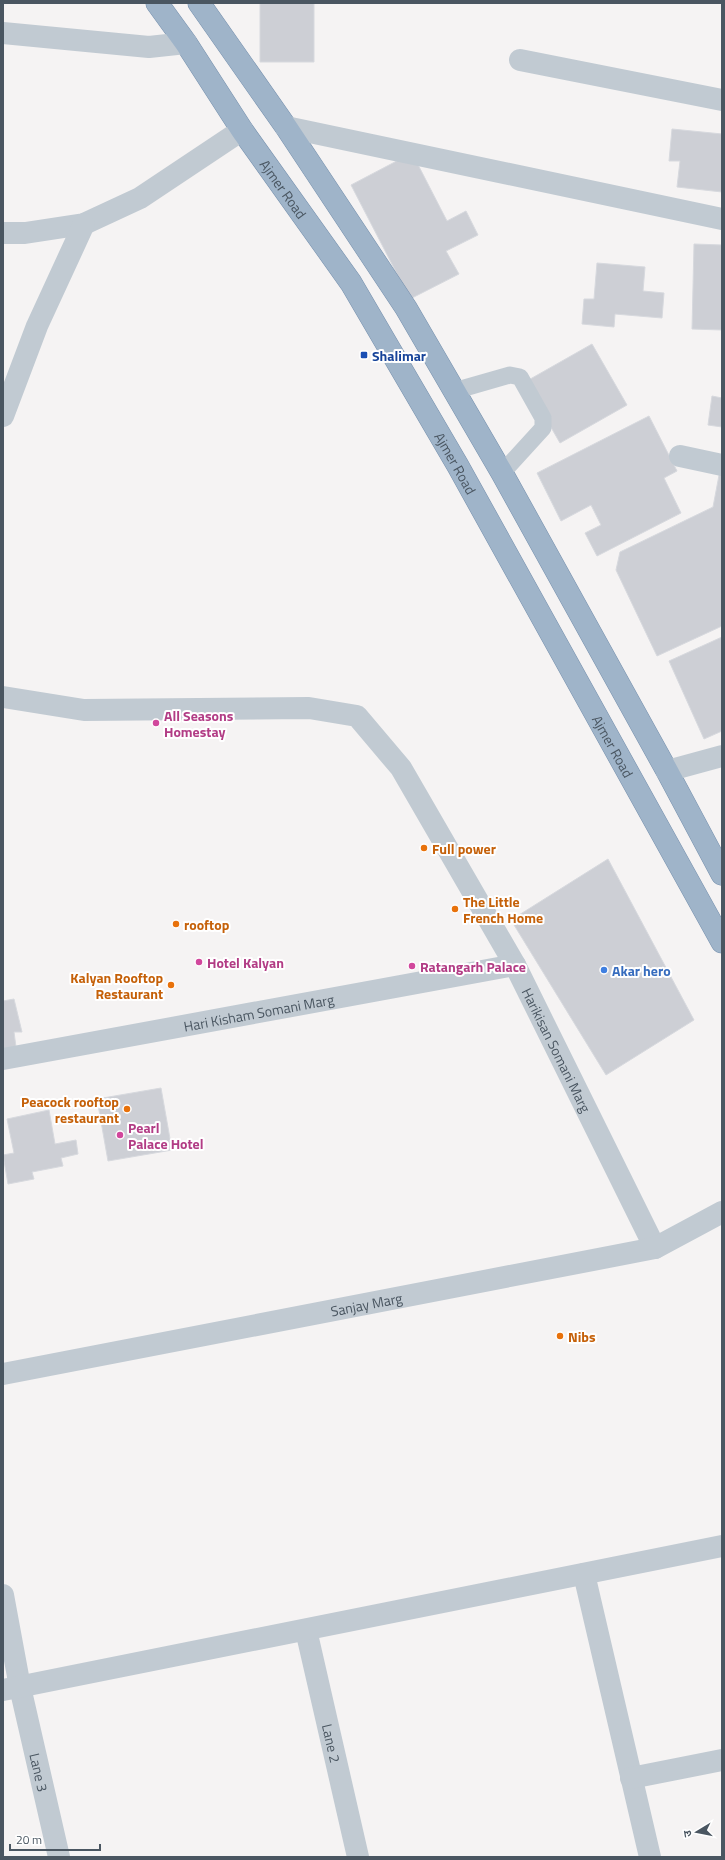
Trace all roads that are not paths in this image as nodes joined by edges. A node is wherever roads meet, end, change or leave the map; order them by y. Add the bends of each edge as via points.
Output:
1 (158, 3) edge
2 (199, 3) edge
3 (3, 33) edge
4 (186, 43) junction
5 (520, 60) dead end
6 (722, 100) edge
7 (286, 127) junction
8 (242, 130) junction
9 (722, 219) edge
10 (84, 224) junction
11 (3, 232) edge
12 (454, 391) junction
13 (3, 416) edge
14 (680, 456) dead end
15 (722, 465) edge
16 (502, 473) junction
17 (3, 697) edge
18 (722, 756) edge
19 (667, 771) junction
20 (720, 869) edge
21 (722, 942) edge
22 (515, 965) junction
23 (3, 1059) edge
24 (722, 1212) edge
25 (655, 1248) junction
26 (3, 1374) edge
27 (722, 1546) edge
28 (584, 1574) junction
29 (3, 1595) edge
30 (306, 1630) junction
31 (12, 1689) edge
32 (722, 1760) edge
33 (631, 1778) junction
34 (59, 1857) edge
35 (358, 1857) edge
36 (650, 1857) edge

1 - 4 highway, Ajmer Road
2 - 7 highway
3 - 4 street via 149,47
4 - 8 highway, Ajmer Road
5 - 6 street
7 - 9 street
7 - 12 highway via 406,308
8 - 10 street via 140,198
8 - 21 highway, Ajmer Road via 350,283 458,466
10 - 11 street via 25,233
10 - 13 street via 37,326
12 - 16 highway
12 - 16 lane via 510,375 520,377 544,418 543,428
14 - 15 street
16 - 19 highway
17 - 22 street, Harikisan Somani Marg via 84,710 309,708 357,716 401,768
18 - 19 street
19 - 20 highway
22 - 23 street, Hari Kisham Somani Marg
22 - 25 street, Harikisan Somani Marg
24 - 25 street, Sanjay Marg
25 - 26 street, Sanjay Marg
27 - 28 street
28 - 30 street
28 - 33 street
29 - 31 street, Lane 3
30 - 31 street
30 - 35 street, Lane 2
31 - 34 street, Lane 3
32 - 33 street
33 - 36 street

